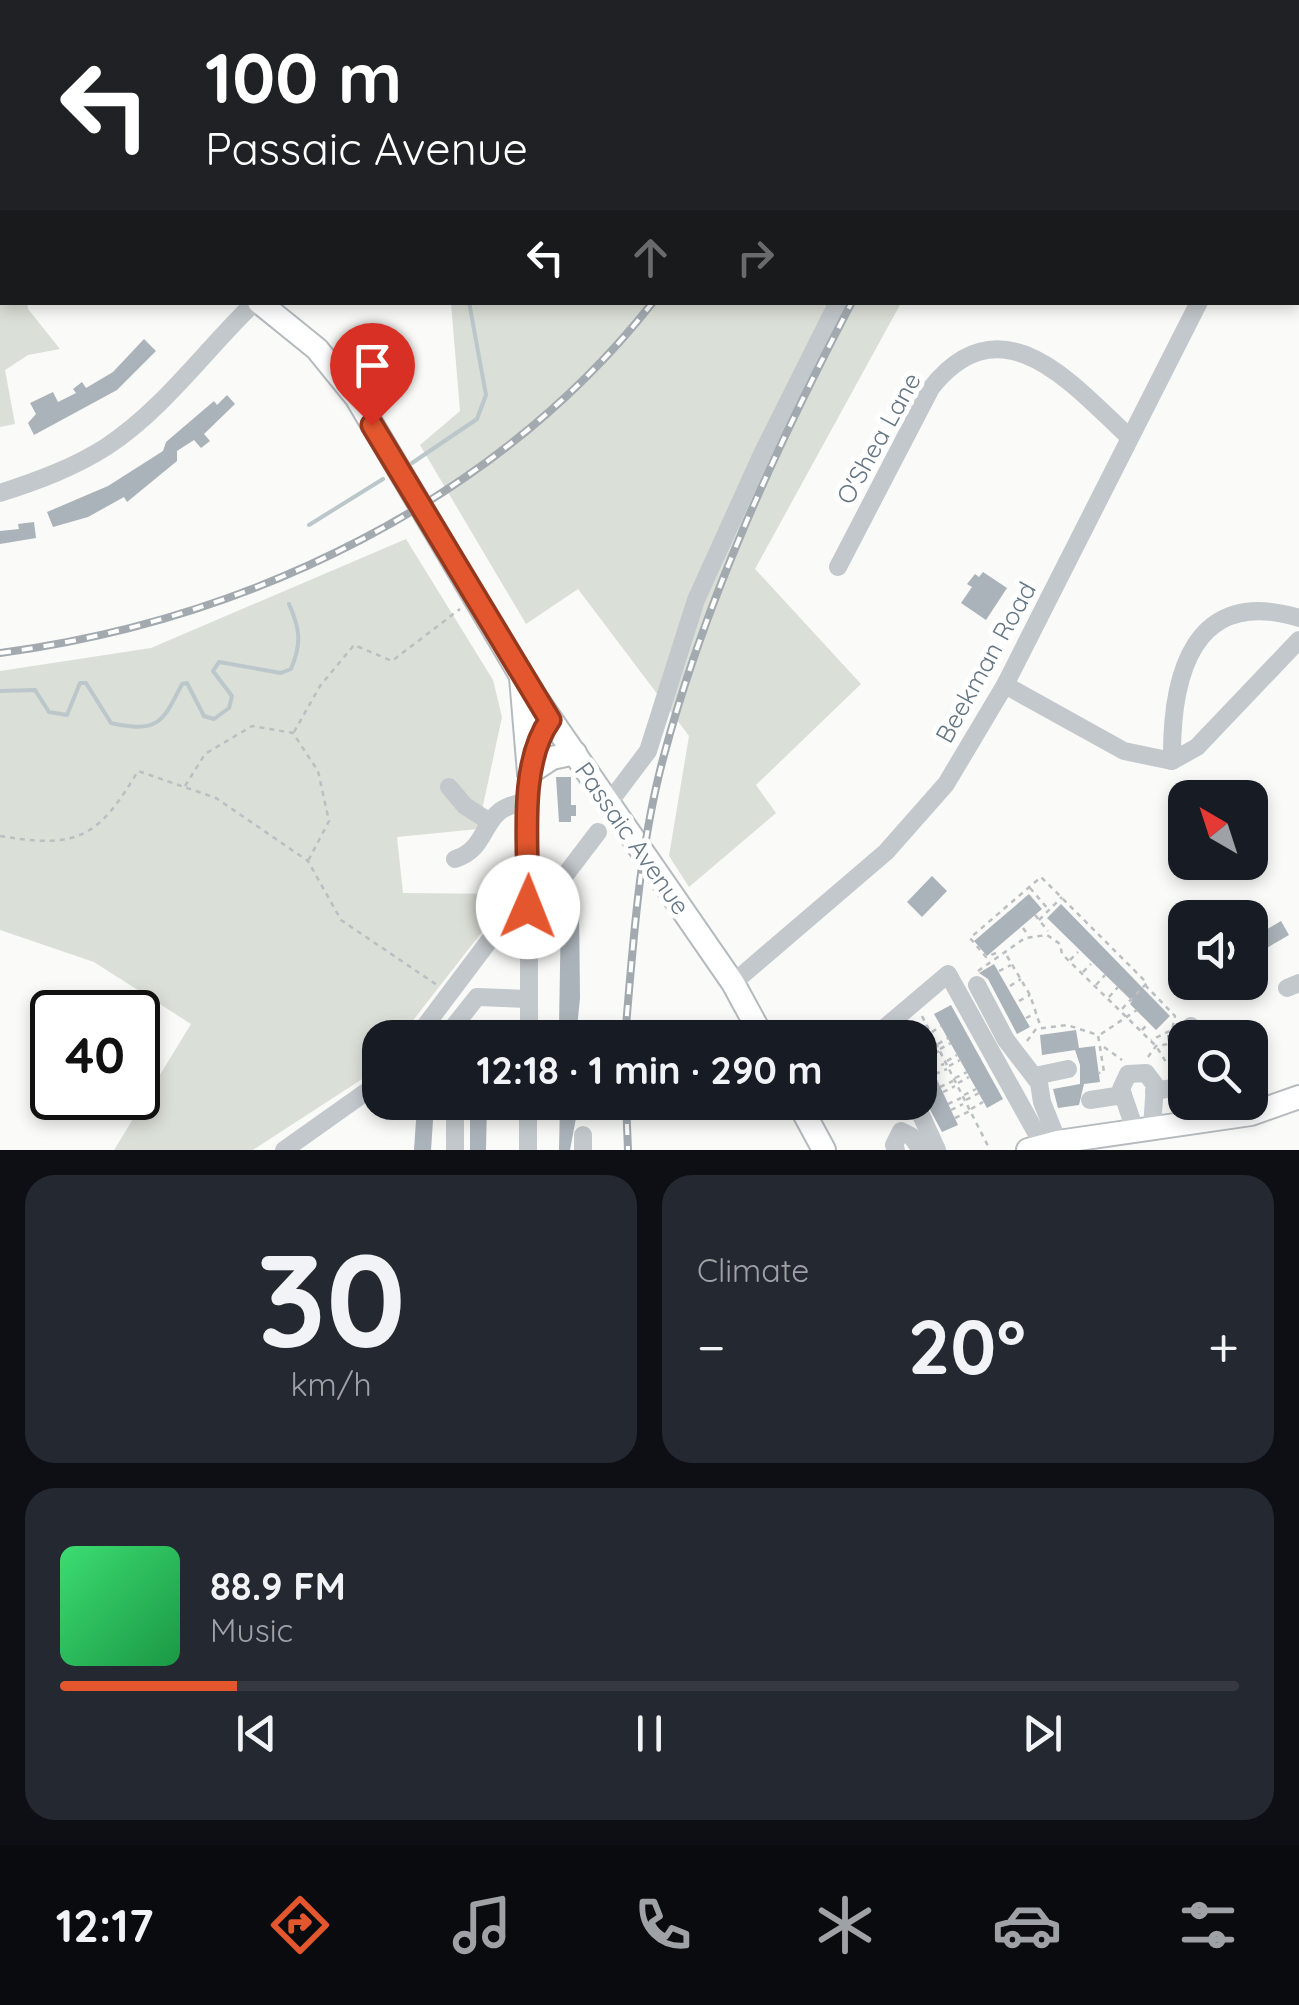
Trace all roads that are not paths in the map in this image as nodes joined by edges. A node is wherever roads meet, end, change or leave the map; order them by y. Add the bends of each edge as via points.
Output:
1 (254, 305) edge
2 (261, 305) edge
3 (836, 305) edge
4 (1197, 305) edge
5 (1129, 438) junction
6 (0, 492) edge
7 (838, 567) dead end
8 (1299, 618) edge
9 (1299, 640) edge
10 (521, 676) junction
11 (1006, 685) junction
12 (550, 720) junction
13 (575, 753) junction
14 (1172, 761) junction
15 (529, 774) junction
16 (449, 787) dead end
17 (530, 802) junction
18 (608, 804) junction
19 (487, 820) junction
20 (598, 832) dead end
21 (455, 859) dead end
22 (528, 907) junction
23 (733, 983) junction
24 (977, 986) dead end
25 (530, 998) junction
26 (436, 1011) junction
27 (429, 1020) edge
28 (444, 1020) edge
29 (462, 1020) edge
30 (529, 1020) edge
31 (753, 1020) edge
32 (894, 1020) edge
33 (1068, 1069) dead end
34 (1035, 1076) junction
35 (1168, 1089) edge
36 (1154, 1091) junction
37 (1123, 1095) junction
38 (1299, 1097) edge
39 (362, 1098) edge
40 (1090, 1100) dead end
41 (1268, 1104) edge
42 (455, 1120) edge
43 (528, 1120) edge
44 (808, 1120) edge
45 (924, 1120) edge
46 (1186, 1120) edge
47 (1144, 1128) junction
48 (308, 1144) edge
49 (1067, 1145) edge
50 (284, 1150) edge
51 (455, 1150) edge
52 (528, 1150) edge
53 (824, 1150) edge
54 (896, 1150) edge
55 (921, 1150) edge
56 (938, 1150) edge

1 - 6 street via 163,399 106,446
2 - 10 main road, Passaic Avenue via 336,370
3 - 18 street via 696,600 648,750
4 - 5 street, Beekman Road
5 - 7 street, O'Shea Lane via 1036,357 998,348 977,352 931,388
5 - 11 street, Beekman Road
8 - 14 street via 1269,609 1209,627 1178,684
9 - 14 street via 1197,746
10 - 12 main road, Passaic Avenue
10 - 15 main road
11 - 14 street via 1124,751
11 - 23 street, Beekman Road via 918,818 836,898
12 - 13 main road, Passaic Avenue
12 - 15 street
13 - 15 main road via 552,758
13 - 18 main road, Passaic Avenue
15 - 17 street
16 - 19 street
17 - 19 street via 506,805
17 - 22 street
18 - 23 main road, Passaic Avenue
19 - 21 street via 476,846
20 - 22 street via 550,896
22 - 25 street
22 - 26 street via 494,932
23 - 31 main road, Passaic Avenue
24 - 34 street via 1021,1045
25 - 29 street via 477,998
25 - 30 street
26 - 27 street
26 - 28 street
32 - 49 street via 948,974
33 - 34 street
34 - 49 street
35 - 36 street
36 - 37 street via 1151,1078 1137,1072 1122,1081
36 - 47 street
37 - 40 street
37 - 47 street
38 - 41 main road
39 - 48 street
42 - 51 street
43 - 52 street
44 - 53 main road
45 - 56 street
46 - 47 main road
47 - 49 main road
48 - 50 street
54 - 55 street via 902,1131

